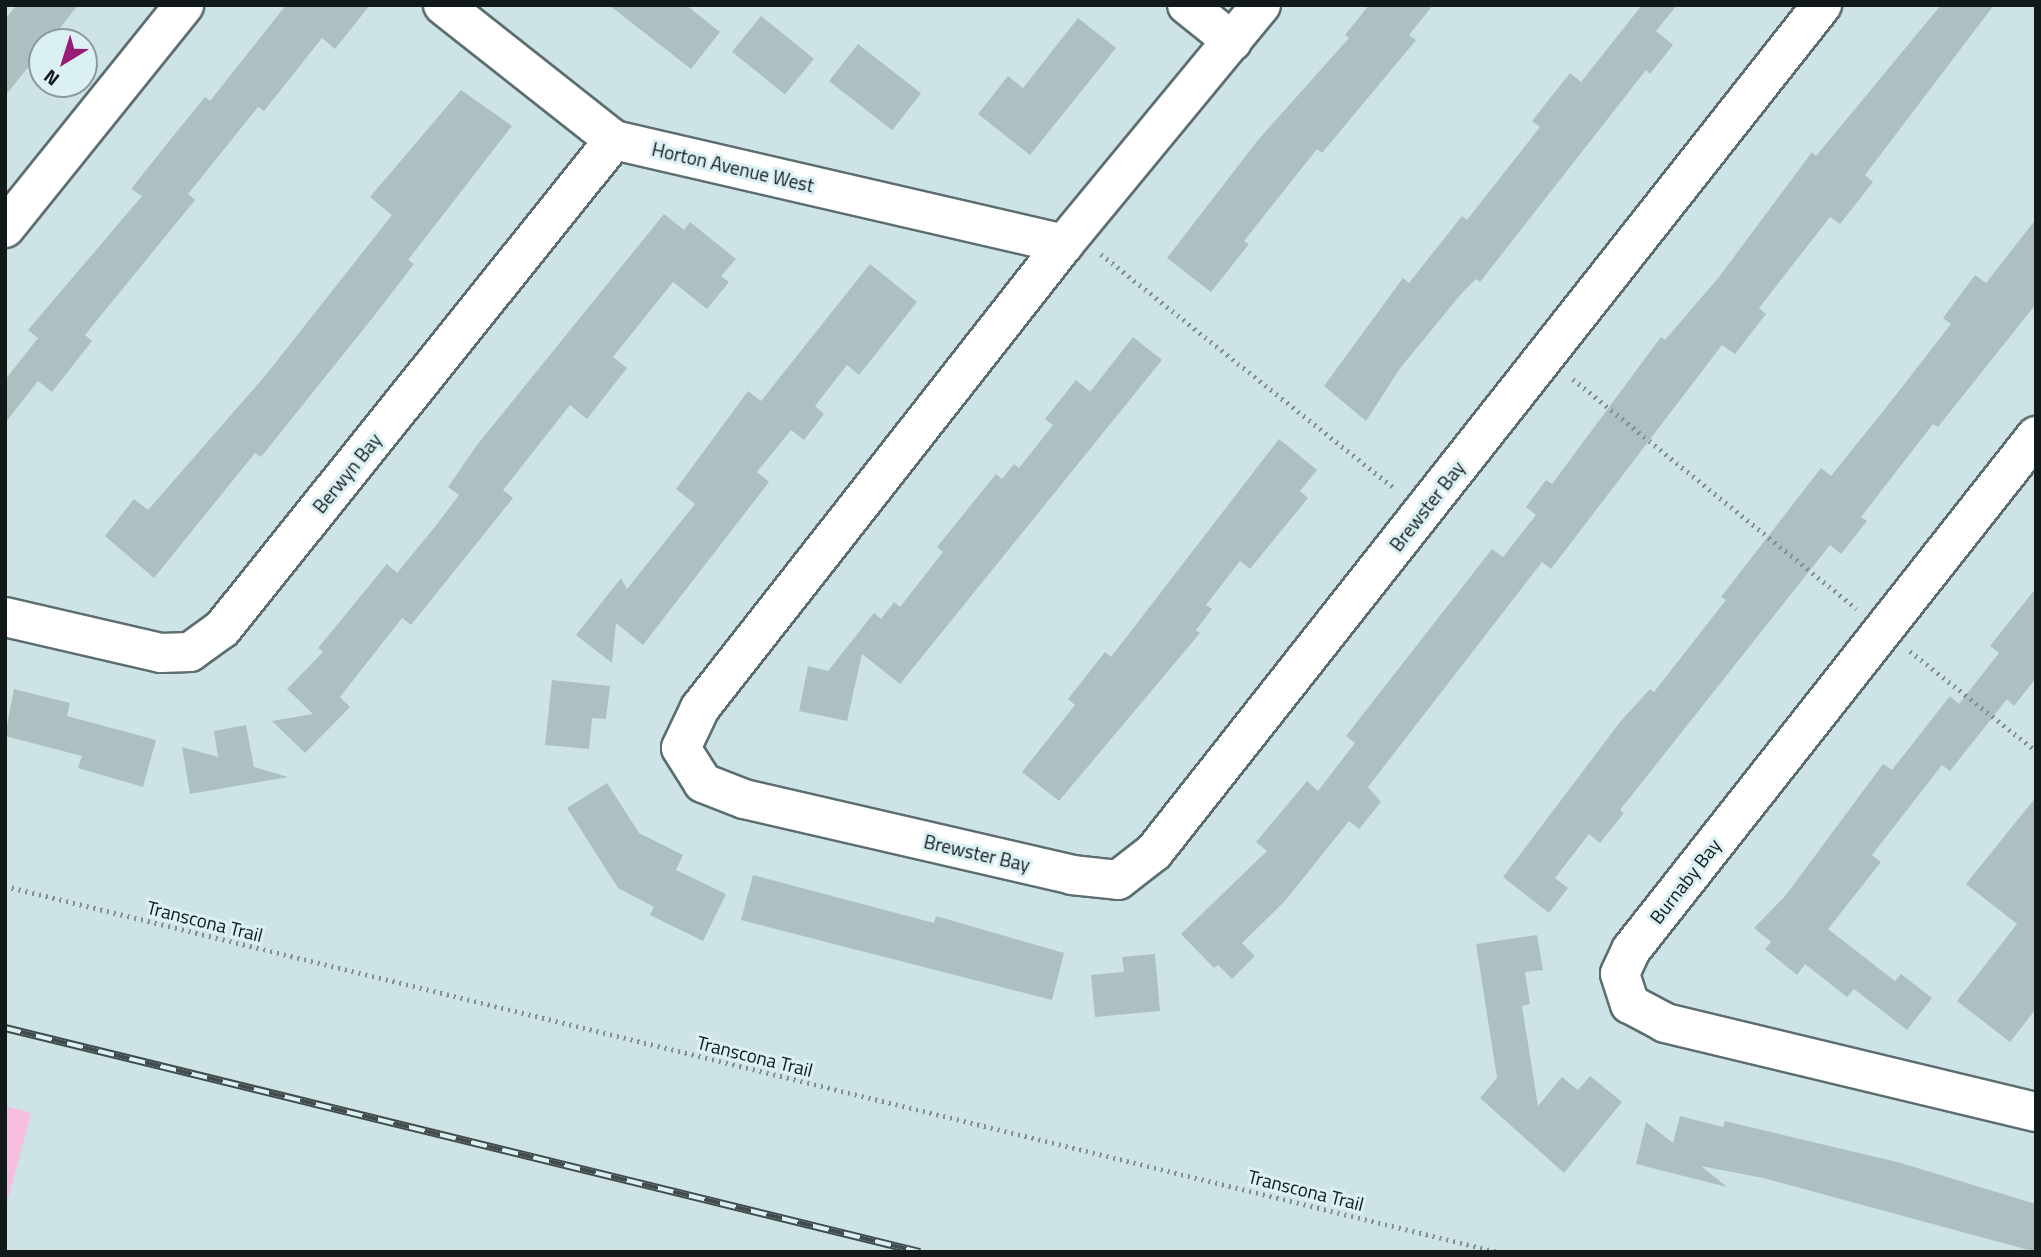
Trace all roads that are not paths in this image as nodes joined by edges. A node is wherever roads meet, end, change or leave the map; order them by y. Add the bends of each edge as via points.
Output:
1 (184, 5) edge
2 (443, 5) edge
3 (1187, 5) edge
4 (1261, 5) edge
5 (1822, 5) edge
6 (1232, 41) junction
7 (614, 140) junction
8 (5, 228) edge
9 (1069, 238) junction
10 (2036, 436) edge
11 (5, 617) edge
12 (2036, 1112) edge

1 - 8 street
2 - 7 street, Horton Avenue West
3 - 6 street
4 - 6 street, Brewster Bay
5 - 9 street, Brewster Bay via 1154,852 1118,880 1072,875 744,799 703,783 681,748 700,708
6 - 9 street, Brewster Bay
7 - 9 street, Horton Avenue West
7 - 11 street, Berwyn Bay via 222,629 190,652 161,653
10 - 12 street, Burnaby Bay via 1631,950 1620,974 1630,1004 1665,1023

